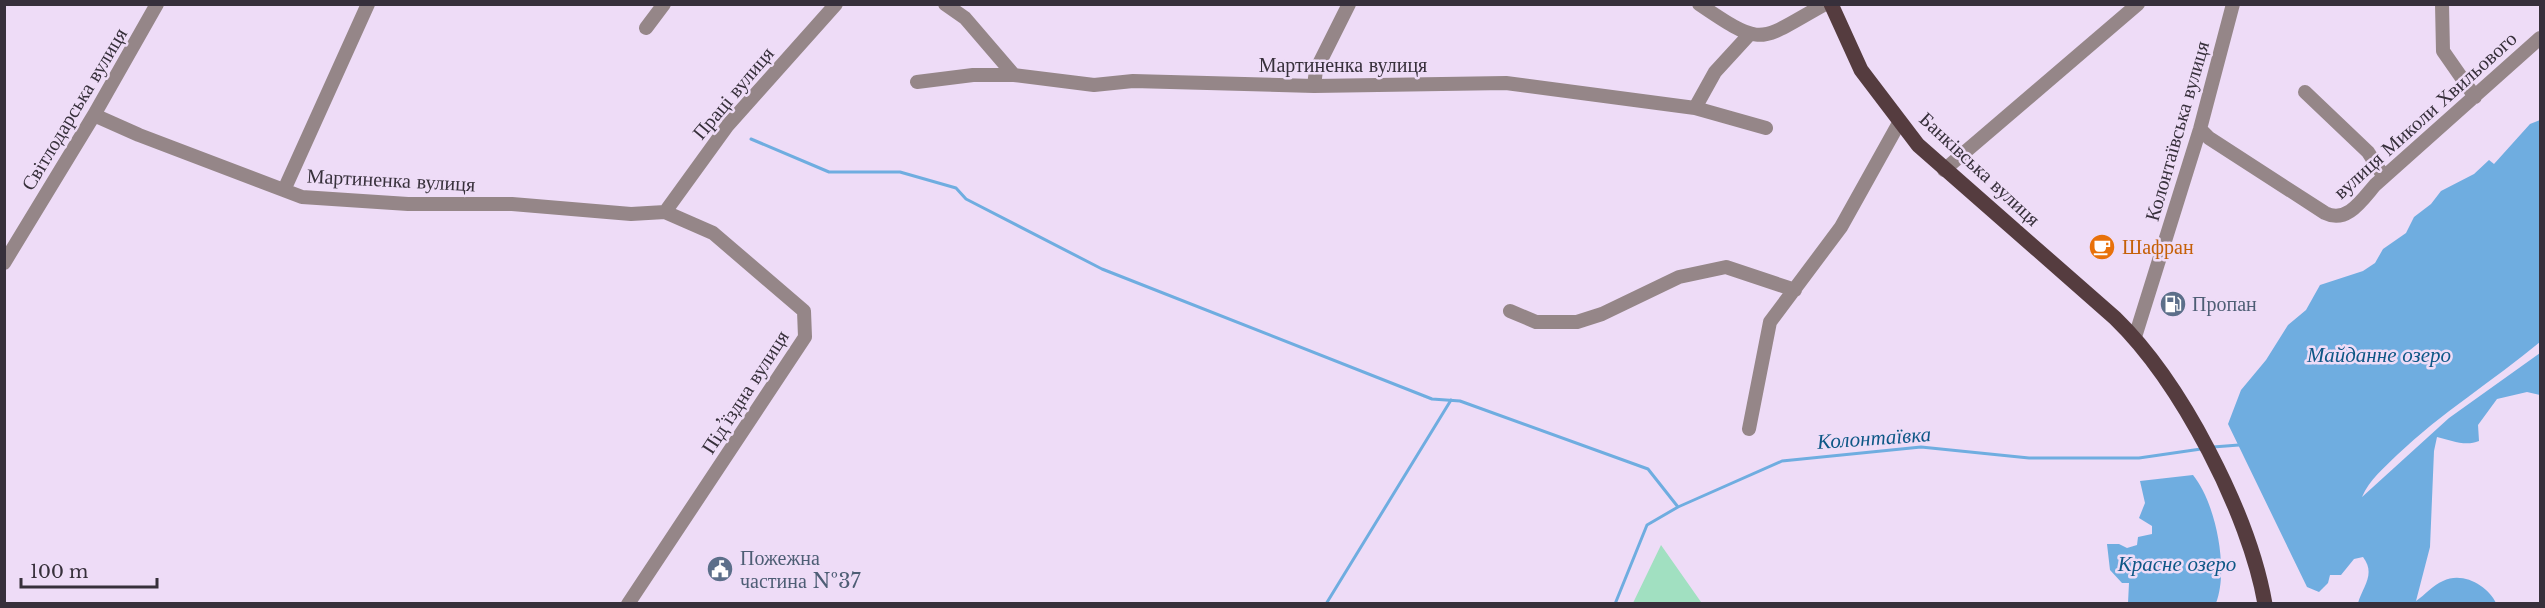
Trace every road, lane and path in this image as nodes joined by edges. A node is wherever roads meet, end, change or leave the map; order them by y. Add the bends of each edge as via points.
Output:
1 (157, 4) edge
2 (368, 4) edge
3 (664, 4) edge
4 (836, 4) edge
5 (945, 4) edge
6 (1348, 4) edge
7 (1699, 4) edge
8 (1825, 4) edge
9 (1831, 4) edge
10 (2138, 4) edge
11 (2233, 4) edge
12 (2442, 4) edge
13 (646, 28) dead end
14 (1748, 36) junction
15 (2541, 38) edge
16 (1014, 75) junction
17 (916, 82) dead end
18 (1314, 86) junction
19 (2305, 92) dead end
20 (2475, 97) junction
21 (1695, 108) junction
22 (94, 115) junction
23 (1899, 123) junction
24 (1766, 128) dead end
25 (2200, 129) junction
26 (1944, 170) junction
27 (2384, 177) junction
28 (284, 190) junction
29 (664, 212) junction
30 (4, 263) edge
31 (1795, 290) junction
32 (1510, 311) dead end
33 (2135, 337) junction
34 (1749, 429) dead end
35 (628, 603) edge
36 (2265, 603) edge

1 - 22 street, Світлодарська вулиця
2 - 28 street
3 - 13 street
4 - 29 street, Праці вулиця via 728,125
5 - 16 street via 965,18
6 - 18 street via 1316,70
7 - 14 street
8 - 14 street via 1770,35
9 - 23 main road, Банківська вулиця via 1861,70
10 - 26 street
11 - 25 street, Колонтаївська вулиця
12 - 20 street via 2443,51
14 - 21 street via 1715,72
15 - 20 street, вулиця Миколи Хвильового
16 - 17 street, Мартиненка вулиця
16 - 18 street, Мартиненка вулиця via 1094,85 1133,81
18 - 21 street, Мартиненка вулиця via 1506,83
19 - 27 street via 2368,152
20 - 27 street, вулиця Миколи Хвильового
21 - 24 street, Мартиненка вулиця
22 - 28 street, Мартиненка вулиця
22 - 30 street, Світлодарська вулиця
23 - 26 main road, Банківська вулиця
23 - 31 street via 1855,206
25 - 27 street, вулиця Миколи Хвильового via 2332,217 2352,211
25 - 33 street, Колонтаївська вулиця
26 - 33 main road, Банківська вулиця
28 - 29 street, Мартиненка вулиця via 302,197 408,204 512,204 631,214
29 - 35 street, Під’їздна вулиця via 713,233 804,310 805,337
31 - 32 street via 1726,267 1679,277 1577,322 1536,322
31 - 34 street via 1770,322
33 - 36 main road, Банківська вулиця via 2181,401 2217,472 2240,520

